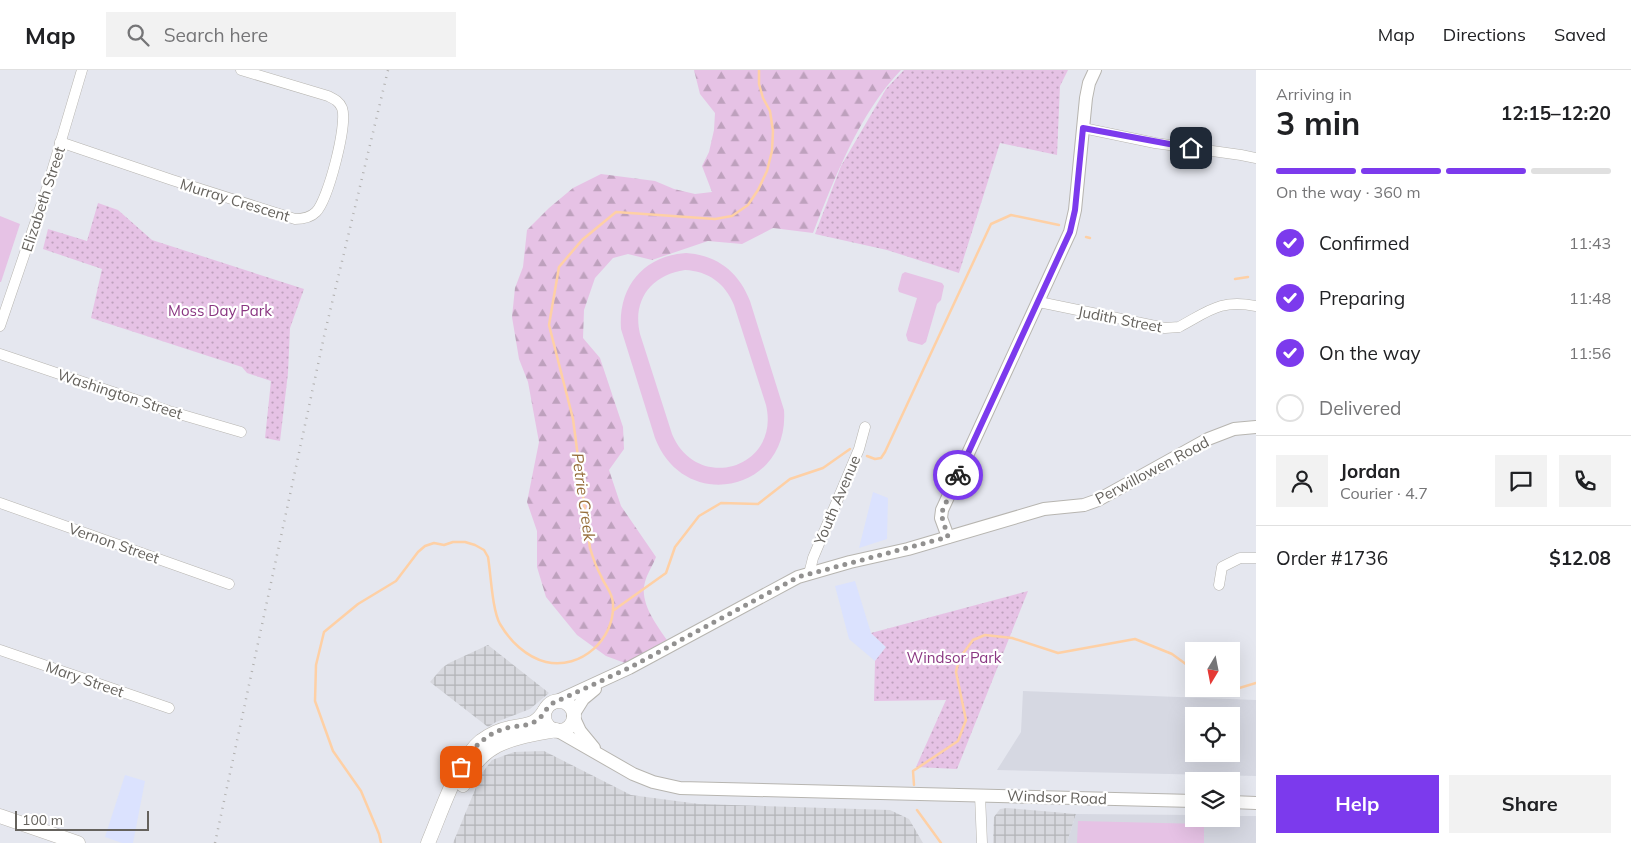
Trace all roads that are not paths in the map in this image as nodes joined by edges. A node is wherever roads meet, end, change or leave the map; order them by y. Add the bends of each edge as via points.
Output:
1 (82, 70) edge
2 (241, 70) edge
3 (1095, 70) edge
4 (1083, 128) junction
5 (60, 142) junction
6 (1256, 158) edge
7 (1039, 302) junction
8 (1256, 306) edge
9 (0, 326) edge
10 (0, 354) edge
11 (1256, 426) edge
12 (865, 427) dead end
13 (241, 432) dead end
14 (0, 503) edge
15 (948, 537) junction
16 (1256, 558) edge
17 (809, 574) junction
18 (229, 584) dead end
19 (1219, 585) dead end
20 (0, 650) edge
21 (629, 668) junction
22 (549, 706) junction
23 (169, 708) dead end
24 (573, 715) junction
25 (557, 730) junction
26 (604, 758) junction
27 (980, 795) junction
28 (1185, 801) edge
29 (1240, 802) edge
30 (1256, 803) edge
31 (0, 816) edge
32 (78, 843) edge
33 (428, 843) edge
34 (438, 843) edge
35 (982, 843) edge

1 - 5 street, Elizabeth Street
2 - 5 street, Murray Crescent via 328,96 336,100 343,110 332,178 321,206 311,216 295,218
3 - 4 street via 1088,90
4 - 6 street
4 - 7 street via 1073,223
5 - 9 street, Elizabeth Street via 48,188
7 - 8 street, Judith Street via 1165,328 1179,327 1217,306 1240,303
7 - 15 street via 942,510 941,518
10 - 13 street, Washington Street
11 - 15 street, Perwillowen Road via 1234,429 1208,439 1098,500 1084,505 1044,509
12 - 17 street, Youth Avenue
14 - 18 street, Vernon Street
15 - 17 street, Perwillowen Road
16 - 19 street via 1240,558 1222,567
17 - 21 street, Perwillowen Road via 781,585
20 - 23 street, Mary Street
21 - 22 street, Perwillowen Road
21 - 24 street, Perwillowen Road via 586,695
22 - 24 main road via 560,702 566,704
22 - 25 main road via 544,719 546,724
22 - 33 main road, Perwillowen Road via 532,723 496,732 476,746 461,767
24 - 25 main road via 568,727
24 - 26 street via 582,734
25 - 26 street
25 - 34 main road via 510,740 482,756 469,772
26 - 27 street, Windsor Road via 648,780 680,788
27 - 28 street, Windsor Road
27 - 35 street
29 - 30 street
31 - 32 main road

